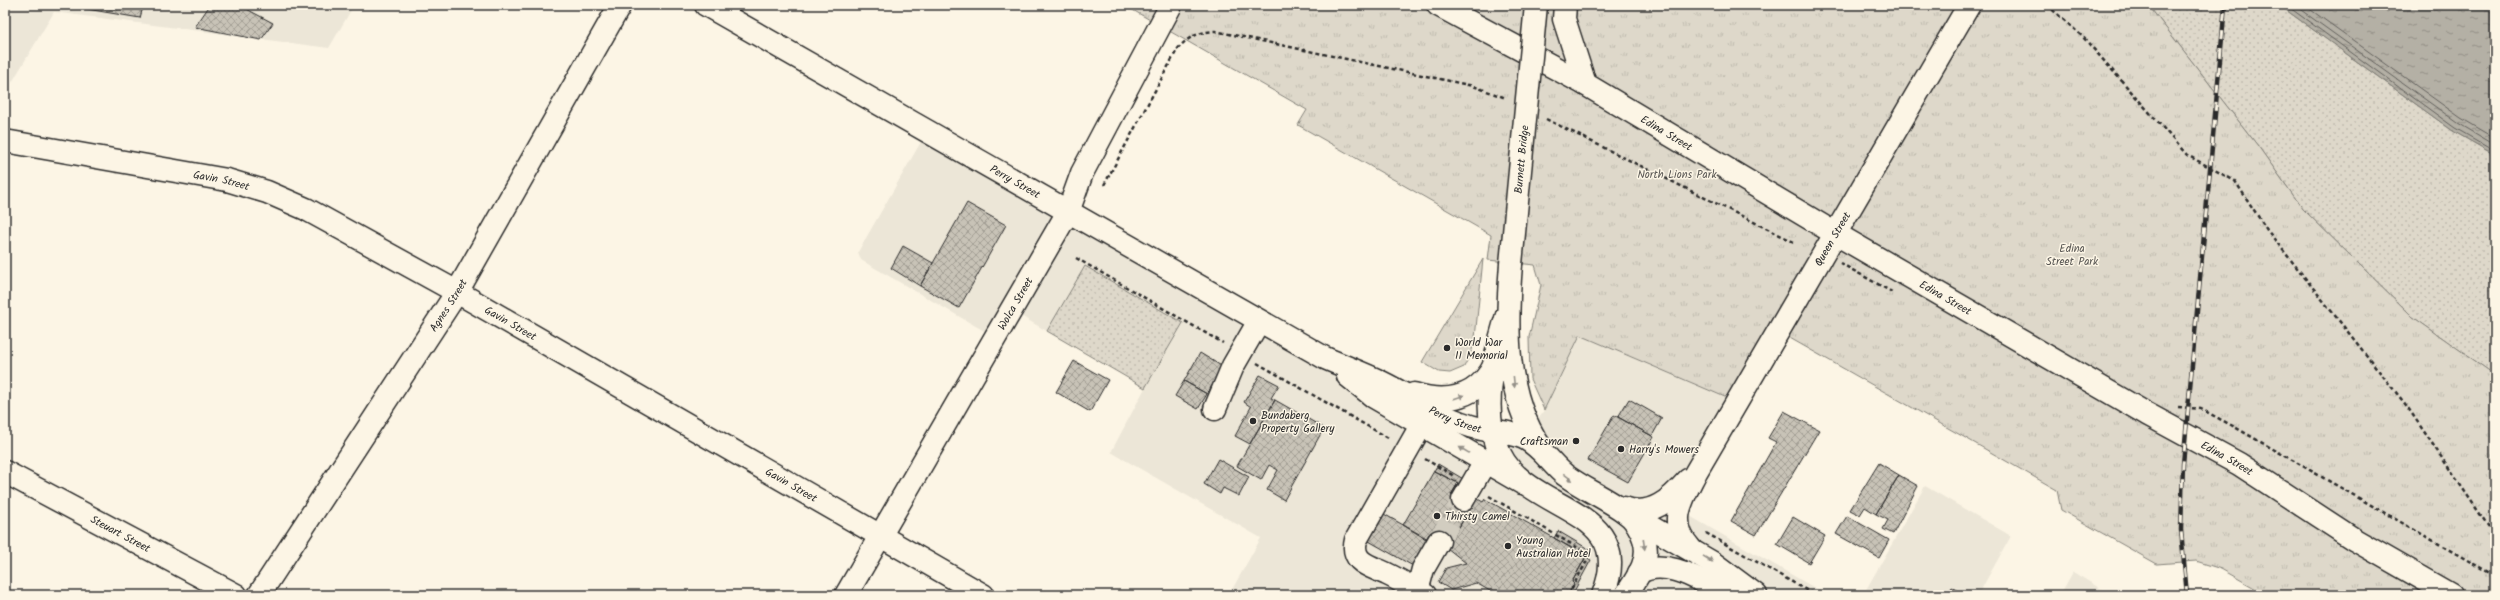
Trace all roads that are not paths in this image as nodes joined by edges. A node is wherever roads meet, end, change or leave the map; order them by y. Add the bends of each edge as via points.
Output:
1 (620, 5) edge
2 (706, 5) edge
3 (1171, 5) edge
4 (1438, 5) edge
5 (1536, 5) edge
6 (1565, 5) edge
7 (1969, 5) edge
8 (1568, 34) junction
9 (1536, 57) junction
10 (1585, 84) junction
11 (5, 141) edge
12 (1068, 212) junction
13 (1836, 234) junction
14 (457, 292) junction
15 (1507, 315) junction
16 (1259, 321) junction
17 (1325, 358) junction
18 (1494, 366) junction
19 (1381, 382) junction
20 (1215, 409) dead end
21 (1422, 424) junction
22 (1492, 431) junction
23 (1541, 449) junction
24 (1485, 462) junction
25 (5, 472) edge
26 (1696, 472) junction
27 (1522, 483) junction
28 (1467, 493) tunnel mouth
29 (1613, 505) junction
30 (1587, 520) junction
31 (880, 536) junction
32 (1440, 541) tunnel mouth
33 (1690, 548) junction
34 (1639, 573) junction
35 (1419, 594) edge
36 (1753, 594) edge
37 (236, 595) edge
38 (259, 595) edge
39 (846, 595) edge
40 (983, 595) edge
41 (1603, 595) edge
42 (1626, 595) edge
43 (1730, 595) edge
44 (2451, 595) edge

1 - 14 street, Agnes Street
2 - 12 street, Perry Street
3 - 12 street, Wolca Street via 1082,173
4 - 9 street, Edina Street
5 - 15 street, Burnett Bridge, bridge
6 - 8 street via 1564,19
7 - 13 street, Queen Street
8 - 9 street via 1568,51 1560,60 1548,62
8 - 10 street
9 - 10 street, Edina Street
10 - 13 street, Edina Street
11 - 14 street, Gavin Street via 187,172 267,192 306,210
12 - 16 street, Perry Street
12 - 31 street, Wolca Street
13 - 26 street, Queen Street
13 - 44 street, Edina Street via 2147,414 2239,464 2355,540
14 - 31 street, Gavin Street
14 - 38 street, Agnes Street
15 - 18 street, Burnett Bridge
15 -> 23 street, Burnett Bridge via 1515,390 1524,419
16 - 17 street, Perry Street
16 - 20 street
17 - 19 street, Perry Street
17 - 21 street, Perry Street via 1374,397
19 -> 18 street via 1428,398 1453,399 1468,393 1483,382
18 - 22 street, Burnett Bridge via 1490,411
19 - 22 street, Perry Street via 1450,420
24 -> 21 street, Perry Street
21 - 35 street via 1356,540 1355,550 1364,565 1387,573
22 - 23 street, Perry Street via 1516,435
22 - 27 street, Burnett Bridge via 1500,456
23 -> 29 street, Perry Street via 1564,473
24 - 27 street, Perry Street
24 - 28 street
25 - 37 street, Steuart Street
26 - 29 street, Queen Street via 1675,494 1652,509 1637,512
26 - 33 street, Queen Street via 1683,498 1678,517 1679,534
27 - 30 street, Perry Street
29 - 30 street via 1608,507 1607,514 1598,522
29 - 33 street, Perry Street
29 -> 34 street via 1634,520 1644,539 1645,558
30 - 41 street via 1596,527 1606,544 1610,565
31 - 39 street, Wolca Street
31 - 40 street, Gavin Street
32 - 35 street via 1423,569
33 -> 36 street, Perry Street
34 - 42 street
34 - 43 street via 1648,568 1666,568 1684,573

